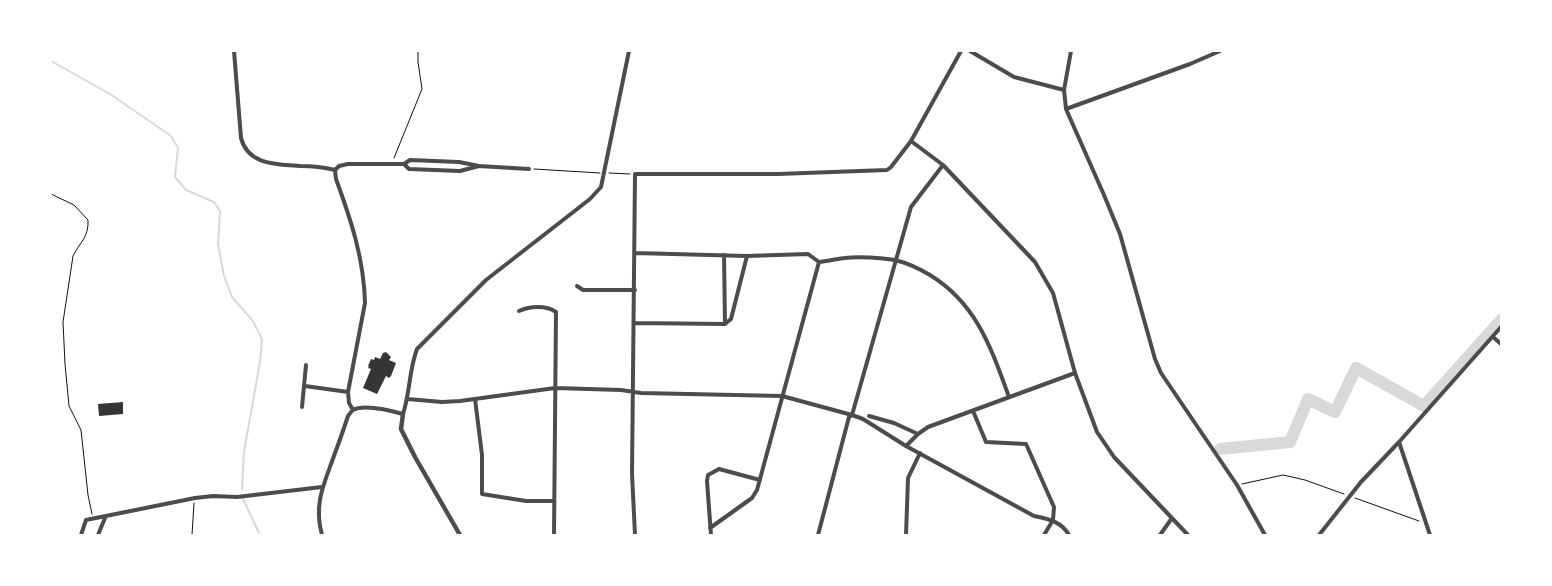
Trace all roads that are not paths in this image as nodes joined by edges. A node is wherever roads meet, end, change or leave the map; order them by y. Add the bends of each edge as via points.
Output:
1 (234, 51) edge
2 (629, 51) edge
3 (961, 51) edge
4 (970, 51) edge
5 (1071, 51) edge
6 (1220, 51) edge
7 (1064, 90) junction
8 (1066, 109) junction
9 (911, 141) junction
10 (404, 164) junction
11 (943, 165) junction
12 (479, 166) junction
13 (529, 169) road end
14 (335, 170) junction
15 (635, 253) junction
16 (724, 255) junction
17 (747, 256) junction
18 (895, 260) junction
19 (819, 262) junction
20 (577, 286) dead end
21 (635, 290) junction
22 (519, 311) dead end
23 (634, 323) junction
24 (725, 324) junction
25 (1501, 327) edge
26 (1493, 337) junction
27 (1501, 344) edge
28 (306, 365) dead end
29 (1075, 373) junction
30 (305, 386) junction
31 (555, 388) junction
32 (633, 391) junction
33 (348, 392) junction
34 (782, 396) junction
35 (1009, 397) junction
36 (408, 399) junction
37 (475, 399) junction
38 (302, 407) dead end
39 (353, 410) junction
40 (973, 411) junction
41 (403, 414) junction
42 (852, 415) junction
43 (869, 416) dead end
44 (918, 434) junction
45 (1399, 442) junction
46 (906, 446) junction
47 (920, 453) junction
48 (760, 480) junction
49 (322, 487) junction
50 (554, 501) junction
51 (105, 518) junction
52 (1172, 518) junction
53 (1053, 520) junction
54 (710, 528) junction
55 (81, 535) edge
56 (98, 535) edge
57 (322, 535) edge
58 (460, 535) edge
59 (554, 535) edge
60 (635, 535) edge
61 (710, 535) edge
62 (818, 535) edge
63 (906, 535) edge
64 (1044, 535) edge
65 (1069, 535) edge
66 (1160, 535) edge
67 (1188, 535) edge
68 (1265, 535) edge
69 (1319, 535) edge
70 (1430, 535) edge

1 - 14 street via 243,146 257,159 269,163
2 - 36 street via 601,187 486,280 417,349
3 - 9 street
4 - 7 street via 1014,77
5 - 7 street
6 - 8 street
7 - 8 street
8 - 68 street via 1120,234 1161,373 1236,485
9 - 11 street
9 - 15 street via 892,168 887,170 635,174
10 - 12 street via 410,160
10 - 12 street via 409,169 460,171
10 - 14 street via 348,164
11 - 18 street via 911,207
11 - 29 street via 1011,235 1044,276 1053,293
12 - 13 street
14 - 33 street via 355,233 365,289
15 - 16 street
15 - 21 street
16 - 17 street
16 - 24 street
17 - 19 street via 808,254
17 - 24 street via 731,319
18 - 19 street via 846,258
18 - 35 street via 936,279 967,307 983,332
18 - 42 street
19 - 34 street
20 - 21 street via 583,290
21 - 23 street
22 - 31 street via 548,308 556,312
23 - 24 street
23 - 32 street
25 - 26 street
26 - 27 street
26 - 45 street
28 - 30 street
29 - 35 street
29 - 52 street via 1096,432 1105,446
30 - 33 street
30 - 38 street
31 - 32 street
31 - 37 street
31 - 50 street
32 - 34 street
32 - 60 street
33 - 39 street
34 - 42 street
34 - 48 street
35 - 40 street
36 - 37 street via 442,402
36 - 41 street
37 - 50 street via 482,455 482,494 526,501
39 - 41 street via 390,410
39 - 49 street
40 - 44 street via 928,427
40 - 53 street via 986,442 1026,444 1051,498
41 - 58 street via 401,429
42 - 46 street
42 - 62 street
43 - 44 street
44 - 46 street
45 - 69 street via 1349,496
45 - 70 street
46 - 47 street
47 - 53 street via 1034,516
47 - 63 street via 908,478
48 - 54 street via 752,498
48 - 54 street via 724,469 712,471 707,480
49 - 51 street via 237,497 195,498
49 - 57 street via 318,515
50 - 59 street
51 - 55 street via 86,520
51 - 56 street
52 - 66 street
52 - 67 street
53 - 64 street
53 - 65 street via 1065,527
54 - 61 street

